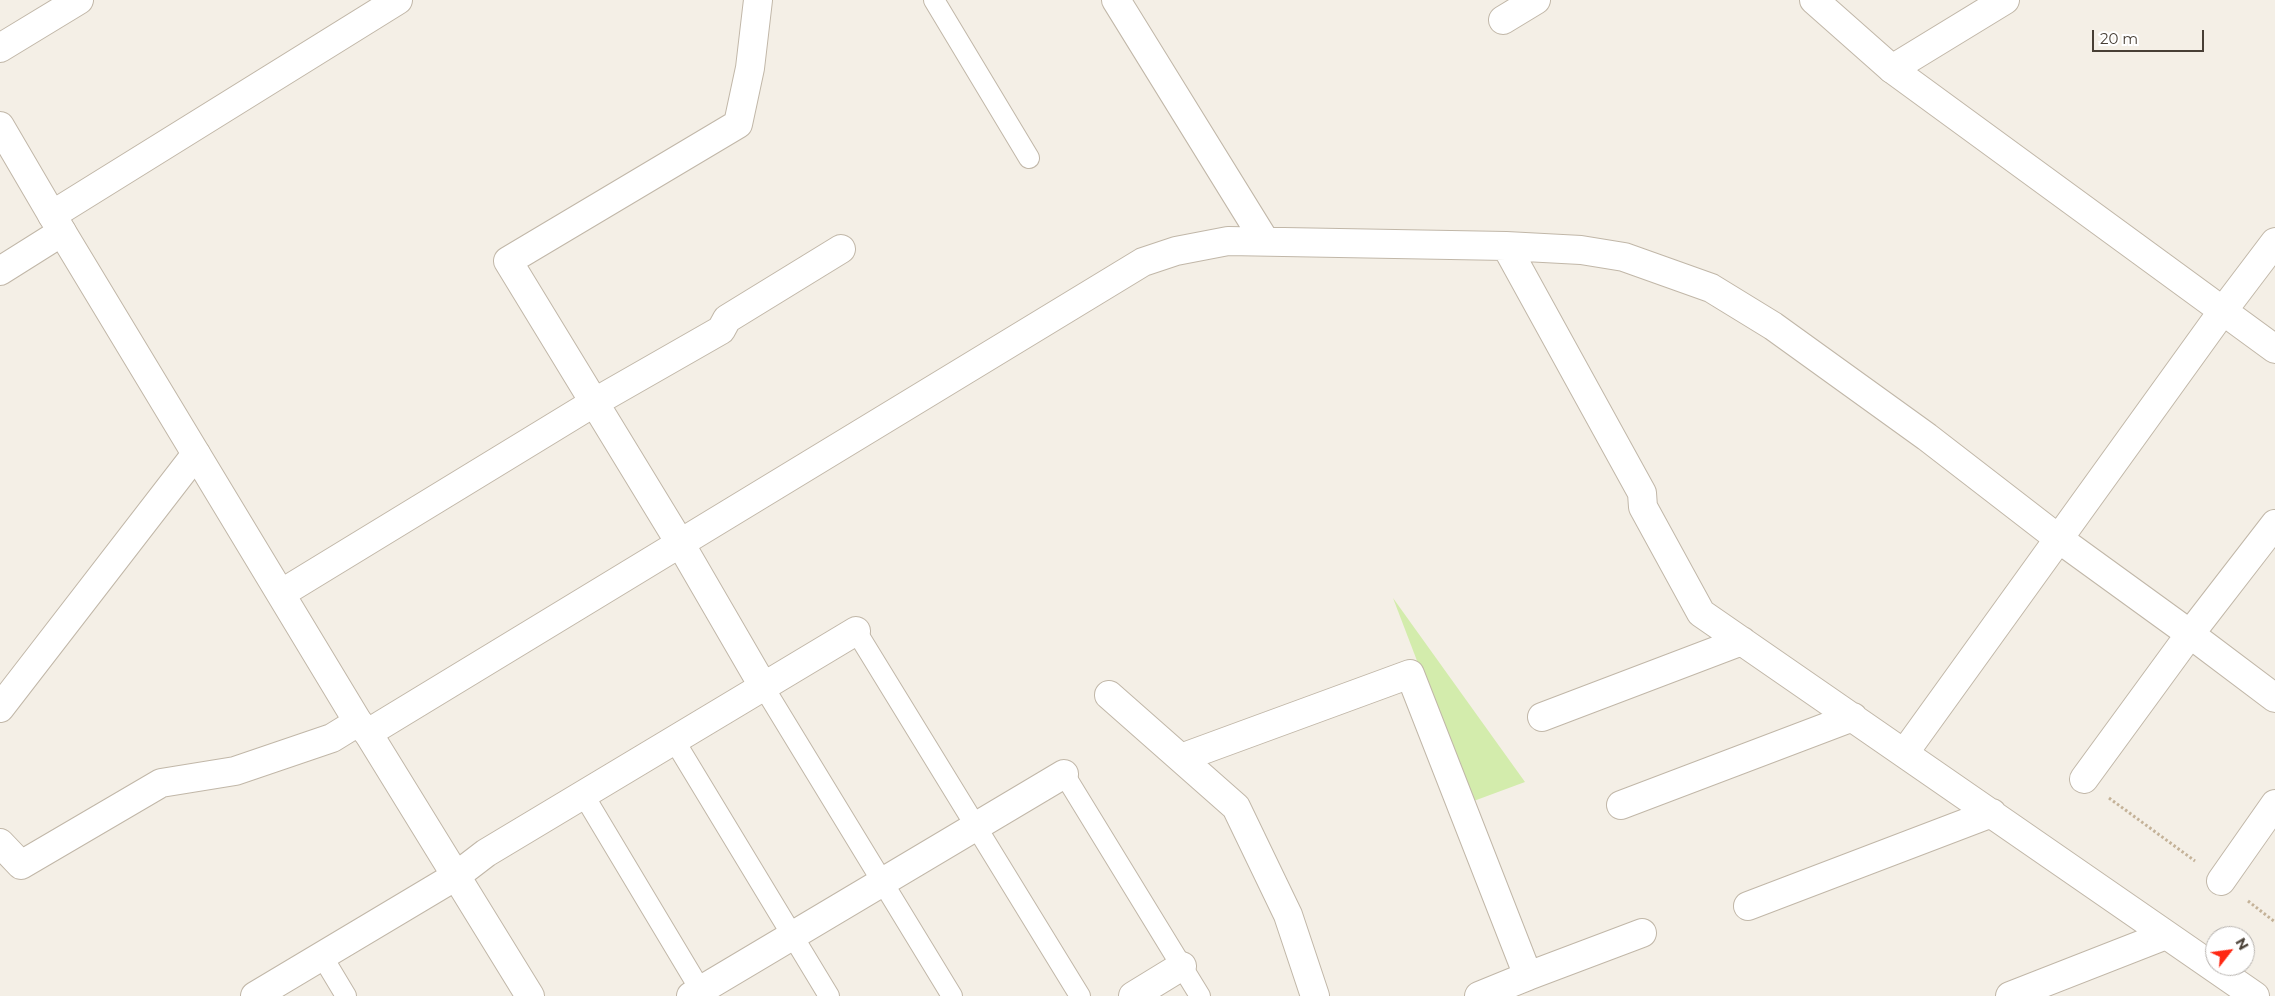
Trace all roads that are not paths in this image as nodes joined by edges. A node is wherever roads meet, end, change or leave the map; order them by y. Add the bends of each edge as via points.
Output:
1 (79, 0) edge
2 (398, 0) edge
3 (758, 0) edge
4 (934, 0) edge
5 (1116, 0) edge
6 (1536, 0) edge
7 (1814, 0) edge
8 (2005, 0) edge
9 (1503, 20) dead end
10 (0, 48) edge
11 (1892, 69) junction
12 (0, 126) edge
13 (1028, 158) dead end
14 (57, 224) junction
15 (1265, 241) junction
16 (2275, 242) edge
17 (1506, 246) junction
18 (840, 249) dead end
19 (0, 271) edge
20 (2222, 312) junction
21 (2275, 349) edge
22 (595, 402) junction
23 (196, 454) junction
24 (2275, 524) edge
25 (2059, 539) junction
26 (680, 543) junction
27 (282, 593) junction
28 (856, 631) joint
29 (2190, 634) junction
30 (1742, 641) junction
31 (763, 686) junction
32 (1110, 695) dead end
33 (2275, 698) edge
34 (0, 708) edge
35 (1542, 717) dead end
36 (1853, 717) junction
37 (363, 728) junction
38 (674, 740) junction
39 (1904, 752) junction
40 (1181, 758) junction
41 (1064, 774) joint
42 (2084, 779) road end
43 (583, 794) junction
44 (2275, 804) edge
45 (1621, 805) dead end
46 (1992, 813) junction
47 (976, 826) junction
48 (0, 842) edge
49 (456, 876) junction
50 (2222, 881) road end
51 (882, 882) junction
52 (1748, 906) dead end
53 (1642, 932) dead end
54 (792, 935) junction
55 (2166, 935) junction
56 (322, 956) junction
57 (1182, 966) junction
58 (1528, 976) junction
59 (698, 994) edge
60 (254, 996) edge
61 (346, 996) edge
62 (530, 996) edge
63 (829, 996) edge
64 (952, 996) edge
65 (1080, 996) edge
66 (1133, 996) edge
67 (1200, 996) edge
68 (1315, 996) edge
69 (1479, 996) edge
70 (2010, 996) edge
71 (2255, 996) edge

1 - 10 street
2 - 14 street
3 - 22 street via 750,68 738,124 508,261
4 - 13 lane
5 - 15 street
6 - 9 street
7 - 11 street
8 - 11 street
11 - 20 street
12 - 14 street
14 - 19 street
14 - 23 street
15 - 17 street
15 - 26 street via 1228,241 1143,262
16 - 20 street
17 - 25 street via 1581,250 1624,257 1710,288 1790,338 1927,437
17 - 30 street via 1642,493 1644,507 1701,613
18 - 22 street via 727,319 721,330
20 - 21 street
20 - 25 street
22 - 26 street
22 - 27 street
23 - 27 street
23 - 34 street
24 - 29 street
25 - 29 street
25 - 39 street
26 - 31 street
26 - 37 street
27 - 37 street
28 - 31 street
28 - 47 lane
29 - 33 street
29 - 42 street
30 - 35 street
30 - 36 street
31 - 38 street
31 - 51 lane
32 - 40 street
36 - 39 street
36 - 45 street
37 - 48 street via 235,771 161,783 21,865
37 - 49 street
38 - 43 street
38 - 54 lane
39 - 46 street
40 - 58 street via 1410,674
40 - 68 street via 1236,807 1288,915
41 - 47 street
41 - 57 lane
43 - 49 street via 486,853
43 - 59 lane
44 - 50 street
46 - 52 street
46 - 55 street
47 - 51 street
47 - 65 lane
49 - 56 street
49 - 62 street
51 - 54 street
51 - 64 lane
53 - 58 street
54 - 59 street
54 - 63 lane
55 - 70 street
55 - 71 street
56 - 60 street
56 - 61 lane
57 - 66 street
57 - 67 lane
58 - 69 street

